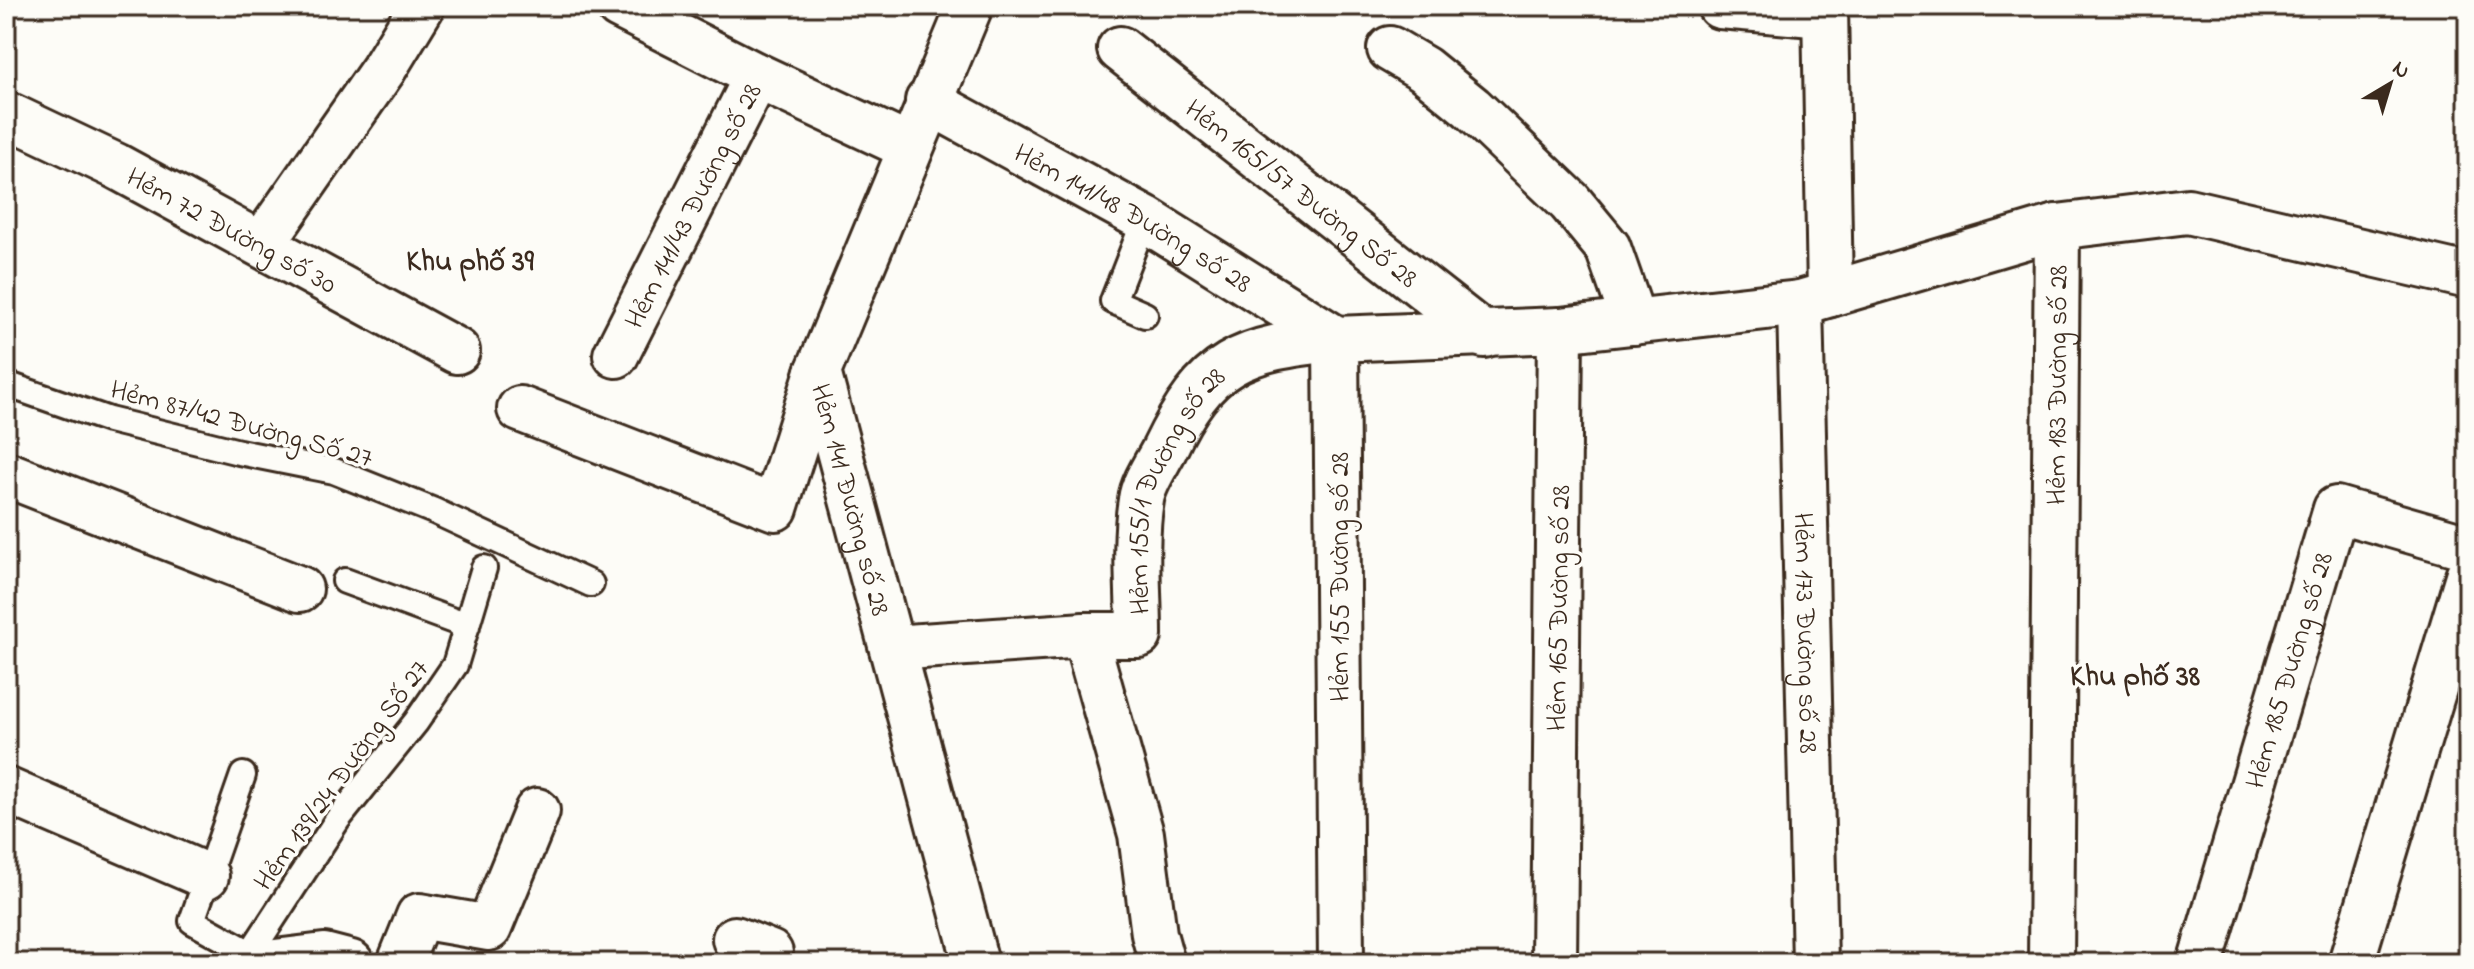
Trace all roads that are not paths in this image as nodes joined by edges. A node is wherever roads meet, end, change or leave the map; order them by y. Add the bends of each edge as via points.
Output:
1 (422, 6) edge
2 (619, 6) edge
3 (970, 6) edge
4 (1720, 6) edge
5 (1825, 10) edge
6 (1120, 49) dead end
7 (1390, 49) dead end
8 (757, 76) junction
9 (928, 101) junction
10 (6, 114) edge
11 (909, 147) junction
12 (1145, 219) junction
13 (2057, 227) junction
14 (262, 244) junction
15 (2468, 276) edge
16 (1815, 298) junction
17 (1145, 315) dead end
18 (1634, 322) junction
19 (1560, 330) junction
20 (1484, 335) junction
21 (1336, 339) junction
22 (457, 351) dead end
23 (616, 355) dead end
24 (818, 372) junction
25 (6, 384) edge
26 (520, 409) dead end
27 (6, 474) edge
28 (2468, 547) edge
29 (484, 568) dead end
30 (2468, 576) edge
31 (345, 581) dead end
32 (591, 584) dead end
33 (300, 589) dead end
34 (467, 626) junction
35 (1085, 635) junction
36 (892, 648) junction
37 (243, 775) dead end
38 (6, 790) edge
39 (537, 811) dead end
40 (206, 876) junction
41 (254, 960) edge
42 (351, 963) edge
43 (400, 963) edge
44 (976, 963) edge
45 (1162, 963) edge
46 (1341, 963) edge
47 (1554, 963) edge
48 (1815, 963) edge
49 (2051, 963) edge
50 (2200, 963) edge
51 (2351, 963) edge

1 - 14 street
2 - 8 street
3 - 9 street, Hẻm 141 Đường số 28
4 - 5 street
5 - 16 street, Hẻm 173 Đường số 28
6 - 20 street, Hẻm 165/57 Đường Số 28
7 - 18 street via 1472,108 1570,202 1608,248
8 - 11 street, Hẻm 141/43 Đường số 28
8 - 23 street, Hẻm 141/43 Đường số 28
9 - 11 street, Hẻm 141 Đường số 28
9 - 12 street, Hẻm 141/48 Đường số 28
10 - 14 street, Hẻm 72 Đường số 30
11 - 24 street, Hẻm 141 Đường số 28
12 - 17 lane via 1113,301
12 - 21 street, Hẻm 141/48 Đường số 28
13 - 15 street, Hẻm 183 Đường số 28 via 2188,211
13 - 16 street
13 - 49 street, Hẻm 183 Đường số 28
14 - 22 street, Hẻm 72 Đường số 30
16 - 18 street
16 - 48 street, Hẻm 173 Đường số 28
18 - 19 street
19 - 20 street
19 - 47 street, Hẻm 165 Đường số 28
20 - 21 street
21 - 35 street, Hẻm 155/1 Đường số 28 via 1275,345 1204,383 1183,410 1141,498 1139,635
21 - 46 street, Hẻm 155 Đường số 28
24 - 26 street via 775,508
24 - 36 street, Hẻm 141 Đường số 28
25 - 32 lane, Hẻm 87/42 Đường Số 27 via 109,420 334,471
27 - 33 street
28 - 50 street, Hẻm 185 Đường số 28 via 2336,509
29 - 34 lane, Hẻm 139/24 Đường Số 27
30 - 51 street
31 - 34 lane
34 - 41 lane, Hẻm 139/24 Đường Số 27 via 455,665 338,819
35 - 36 street
35 - 45 street via 1141,834
36 - 44 street, Hẻm 141 Đường số 28
37 - 40 lane
38 - 40 street
39 - 43 street via 489,928 419,916
40 - 41 lane via 192,921
41 - 42 street via 324,956

